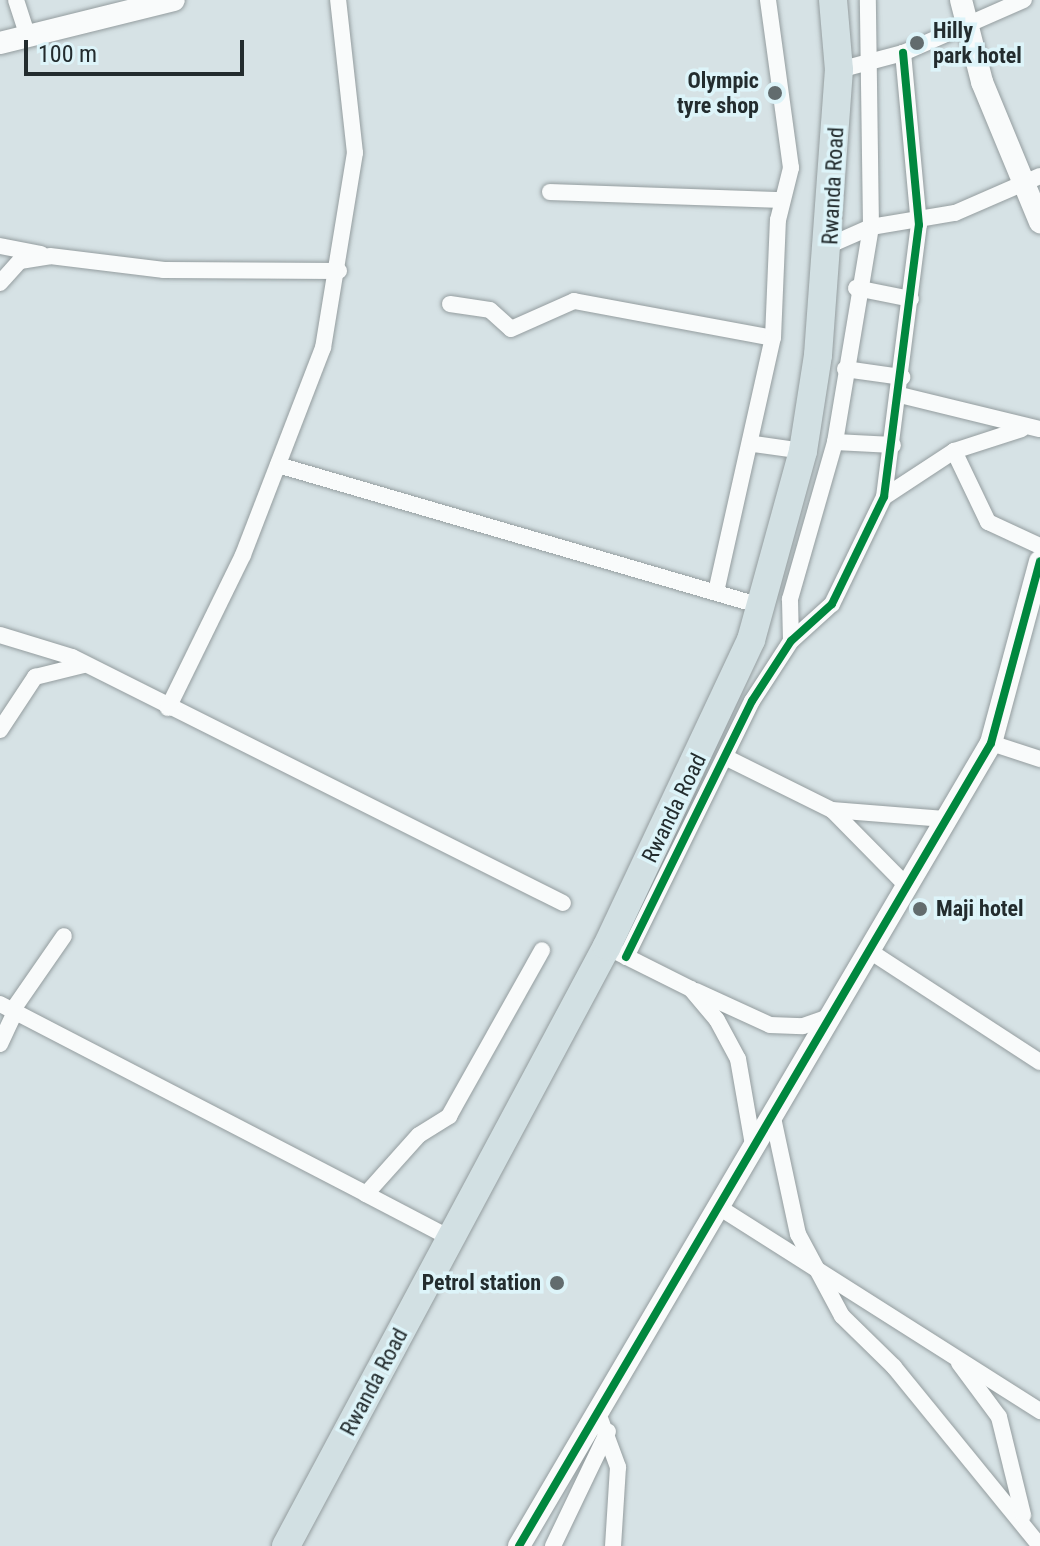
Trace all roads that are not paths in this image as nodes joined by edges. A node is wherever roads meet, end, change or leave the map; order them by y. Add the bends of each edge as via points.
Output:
1 (16, 0) edge
2 (174, 0) edge
3 (338, 0) edge
4 (768, 0) edge
5 (833, 0) edge
6 (868, 0) edge
7 (1024, 0) edge
8 (962, 11) edge
9 (28, 36) junction
10 (0, 43) edge
11 (903, 53) junction
12 (867, 62) junction
13 (839, 70) junction
14 (1031, 180) edge
15 (550, 192) dead end
16 (782, 200) junction
17 (1040, 222) edge
18 (919, 225) junction
19 (871, 227) junction
20 (830, 245) junction
21 (0, 246) edge
22 (50, 256) junction
23 (339, 271) junction
24 (0, 283) edge
25 (856, 288) junction
26 (911, 299) junction
27 (450, 304) dead end
28 (773, 338) junction
29 (845, 369) junction
30 (902, 377) junction
31 (900, 395) junction
32 (1022, 429) junction
33 (1040, 429) edge
34 (835, 442) junction
35 (754, 444) junction
36 (893, 445) junction
37 (803, 451) junction
38 (954, 451) junction
39 (278, 465) junction
40 (884, 497) junction
41 (1040, 546) edge
42 (1040, 562) edge
43 (716, 592) junction
44 (761, 606) junction
45 (0, 635) edge
46 (791, 641) junction
47 (84, 665) junction
48 (168, 708) junction
49 (0, 730) edge
50 (991, 743) junction
51 (725, 757) junction
52 (1040, 759) edge
53 (832, 810) junction
54 (945, 819) junction
55 (906, 885) junction
56 (563, 903) dead end
57 (64, 936) dead end
58 (542, 950) dead end
59 (868, 950) junction
60 (617, 952) junction
61 (691, 989) junction
62 (9, 1009) edge
63 (829, 1017) junction
64 (0, 1044) edge
65 (1040, 1062) edge
66 (772, 1113) junction
67 (753, 1145) junction
68 (366, 1194) junction
69 (717, 1206) junction
70 (450, 1238) junction
71 (815, 1270) junction
72 (947, 1348) junction
73 (1040, 1411) edge
74 (603, 1422) junction
75 (1025, 1520) junction
76 (286, 1546) edge
77 (519, 1546) edge
78 (553, 1546) edge
79 (613, 1546) edge
80 (1040, 1546) edge

1 - 9 street
2 - 9 street
3 - 23 street via 355,153
4 - 16 street via 790,153
5 - 13 highway, Rwanda Road
6 - 12 street
7 - 8 street
8 - 11 street
8 - 14 street
9 - 10 street
11 - 12 street
11 - 18 street
12 - 13 street
12 - 19 street
13 - 20 highway, Rwanda Road
14 - 17 street
14 - 18 street
15 - 16 street
16 - 28 street
18 - 19 street
18 - 26 street
19 - 20 street
19 - 25 street
20 - 37 highway, Rwanda Road
21 - 22 street
22 - 23 street via 164,270
22 - 24 street via 20,261
23 - 39 street via 323,348
25 - 26 street
25 - 29 street
26 - 30 street
27 - 28 street via 490,310 511,329 574,301
28 - 35 street
29 - 30 street
29 - 34 street
30 - 31 street
31 - 32 street
31 - 36 street
32 - 33 street
32 - 38 street
34 - 36 street
34 - 46 street via 796,570
35 - 37 street
35 - 43 street
36 - 40 street
37 - 44 highway, Rwanda Road
38 - 40 street
38 - 41 street via 988,522
39 - 43 street
39 - 48 street via 237,568
40 - 46 street via 832,604
42 - 50 street
43 - 44 street
44 - 60 highway, Rwanda Road via 728,696
45 - 47 street
46 - 51 street
47 - 48 street
47 - 49 street via 35,677
48 - 56 street
50 - 52 street
50 - 54 street
51 - 53 street
51 - 60 street
53 - 54 street
53 - 55 street
54 - 55 street
55 - 59 street
57 - 62 street
58 - 68 street via 449,1116 419,1135
59 - 63 street
59 - 65 street
60 - 61 street
60 - 70 highway, Rwanda Road
61 - 63 street via 770,1025 803,1026
61 - 67 street via 738,1059
62 - 64 street
62 - 68 street
63 - 66 street
66 - 67 street
66 - 71 street via 786,1196
67 - 69 street
68 - 70 street
69 - 71 street
69 - 74 street
70 - 76 highway, Rwanda Road
71 - 72 street
71 - 75 street via 842,1316
72 - 73 street
72 - 75 street via 993,1404
74 - 77 street
74 - 78 street
74 - 79 street via 618,1467
75 - 80 street

